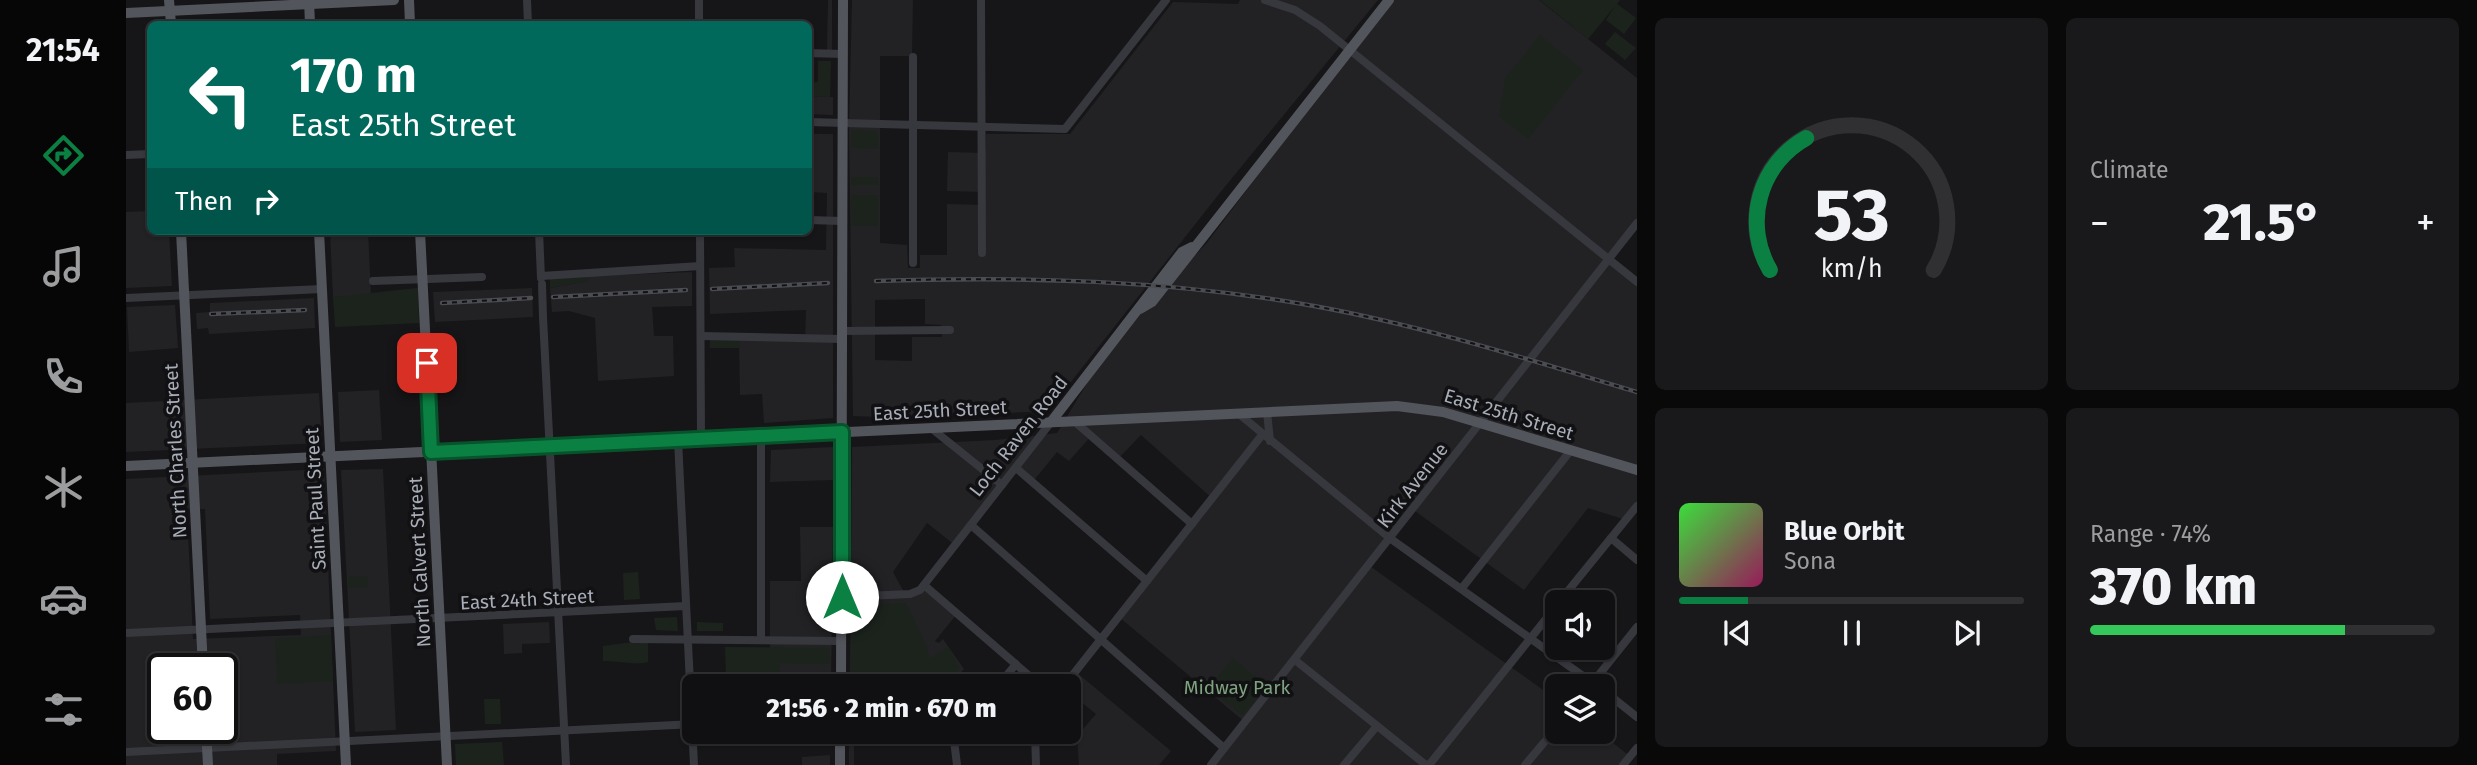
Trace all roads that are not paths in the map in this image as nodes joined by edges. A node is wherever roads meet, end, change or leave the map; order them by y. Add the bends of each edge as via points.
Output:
1 (394, 0) edge
2 (409, 0) edge
3 (527, 0) edge
4 (699, 0) edge
5 (843, 0) edge
6 (981, 0) edge
7 (1167, 0) edge
8 (1265, 0) edge
9 (1389, 0) edge
10 (309, 2) edge
11 (170, 6) edge
12 (126, 13) edge
13 (310, 21) edge
14 (410, 21) edge
15 (528, 21) edge
16 (699, 21) edge
17 (1349, 50) junction
18 (812, 53) edge
19 (842, 54) junction
20 (913, 57) dead end
21 (812, 122) edge
22 (842, 122) junction
23 (913, 124) junction
24 (981, 127) junction
25 (147, 154) edge
26 (126, 155) edge
27 (812, 220) edge
28 (842, 221) junction
29 (1637, 223) edge
30 (181, 235) edge
31 (319, 235) edge
32 (420, 235) edge
33 (539, 235) edge
34 (699, 235) edge
35 (982, 253) dead end
36 (1609, 259) junction
37 (913, 263) dead end
38 (699, 266) junction
39 (482, 277) dead end
40 (423, 280) junction
41 (541, 280) junction
42 (373, 281) dead end
43 (1637, 282) edge
44 (322, 289) junction
45 (184, 295) junction
46 (126, 298) edge
47 (950, 330) dead end
48 (842, 335) junction
49 (701, 336) junction
50 (1267, 412) junction
51 (1239, 414) junction
52 (1074, 421) junction
53 (1051, 422) junction
54 (1481, 423) junction
55 (930, 428) junction
56 (842, 432) junction
57 (761, 436) junction
58 (1266, 438) junction
59 (701, 439) junction
60 (678, 440) junction
61 (550, 446) junction
62 (1571, 450) junction
63 (431, 452) junction
64 (330, 457) junction
65 (193, 463) junction
66 (126, 466) edge
67 (1016, 468) junction
68 (1637, 470) edge
69 (1002, 485) junction
70 (1637, 506) edge
71 (1192, 524) junction
72 (971, 525) junction
73 (1611, 538) junction
74 (1391, 539) junction
75 (1637, 559) edge
76 (1147, 581) junction
77 (925, 585) junction
78 (1462, 588) junction
79 (1569, 590) edge
80 (842, 597) junction
81 (686, 606) junction
82 (558, 613) junction
83 (440, 619) junction
84 (1545, 620) edge
85 (339, 623) junction
86 (1637, 627) edge
87 (202, 629) junction
88 (126, 633) edge
89 (1531, 638) junction
90 (633, 639) dead end
91 (688, 639) junction
92 (1101, 639) junction
93 (761, 640) junction
94 (841, 641) junction
95 (203, 653) edge
96 (1295, 660) junction
97 (1016, 664) junction
98 (690, 674) edge
99 (841, 674) edge
100 (1008, 674) edge
101 (1027, 674) edge
102 (1074, 674) edge
103 (1578, 674) edge
104 (1601, 674) edge
105 (1615, 700) edge
106 (1637, 717) edge
107 (682, 725) edge
108 (1377, 726) junction
109 (564, 730) junction
110 (445, 736) junction
111 (345, 741) junction
112 (1545, 741) edge
113 (207, 744) edge
114 (693, 744) edge
115 (840, 744) edge
116 (954, 744) edge
117 (1036, 744) edge
118 (207, 748) junction
119 (1224, 748) junction
120 (1637, 748) edge
121 (126, 752) edge
122 (208, 765) edge
123 (346, 765) edge
124 (447, 765) edge
125 (566, 765) edge
126 (694, 765) edge
127 (840, 765) edge
128 (957, 765) edge
129 (1037, 765) edge
130 (1211, 765) edge
131 (1345, 765) edge
132 (1427, 765) edge
133 (1525, 765) edge
134 (1623, 765) edge

1 - 10 main road
2 - 14 main road
3 - 15 street
4 - 16 street
5 - 19 main road
6 - 24 street
7 - 24 street via 1065,129
8 - 17 street via 1307,16
9 - 17 main road, Loch Raven Road
10 - 11 main road
10 - 13 main road
11 - 12 main road
17 - 36 street
17 - 53 main road, Loch Raven Road via 1189,256 1152,302 1140,309
18 - 19 street
19 - 22 main road
20 - 23 street
21 - 22 street
22 - 23 street
22 - 28 main road
23 - 24 street
23 - 37 street
24 - 35 street
25 - 26 street
27 - 28 street
28 - 48 main road
29 - 36 street, Kirk Avenue
30 - 45 main road, North Charles Street
31 - 44 main road, Saint Paul Street
32 - 40 main road, North Calvert Street
33 - 41 street
34 - 38 street
36 - 43 street
36 - 54 street, Kirk Avenue
38 - 41 street
38 - 49 street
39 - 40 street
40 - 42 street
40 - 63 main road, North Calvert Street
41 - 61 street, bridge
44 - 45 street
44 - 64 main road, Saint Paul Street
45 - 46 street
45 - 65 main road, North Charles Street
47 - 48 street
48 - 49 street
48 - 56 main road
49 - 59 street
50 - 51 main road, East 25th Street
50 - 54 main road, East 25th Street via 1410,406
50 - 58 street
51 - 52 main road, East 25th Street
51 - 58 street
52 - 53 main road, East 25th Street
52 - 71 street
53 - 55 main road, East 25th Street
53 - 67 street, Loch Raven Road
54 - 62 main road, East 25th Street
54 - 74 street, Kirk Avenue
55 - 56 main road, East 25th Street
55 - 69 street
56 - 57 main road, East 25th Street
56 - 80 main road
57 - 59 main road, East 25th Street
57 - 93 street
58 - 71 street
58 - 74 street
59 - 60 main road, East 25th Street
60 - 61 main road, East 25th Street
60 - 81 street
61 - 63 main road, East 25th Street
61 - 82 street
62 - 68 main road, East 25th Street
62 - 78 street
63 - 64 main road, East 25th Street
63 - 83 main road, North Calvert Street
64 - 65 main road, East 25th Street
64 - 85 main road, Saint Paul Street
65 - 66 main road, East 25th Street
65 - 87 main road, North Charles Street
67 - 69 street, Loch Raven Road
67 - 76 street
69 - 72 street, Loch Raven Road
70 - 73 street
71 - 76 street
72 - 77 street, Loch Raven Road
72 - 92 street
73 - 75 street
73 - 79 street
74 - 78 street
74 - 96 street, Kirk Avenue
76 - 92 street
77 - 80 street via 910,594
77 - 97 street
78 - 89 street
80 - 94 main road
81 - 82 street, East 24th Street
81 - 91 street
82 - 83 street, East 24th Street
82 - 109 street
83 - 85 street, East 24th Street
83 - 110 main road, North Calvert Street
84 - 89 street
85 - 87 street, East 24th Street
85 - 111 main road, Saint Paul Street
86 - 104 street
87 - 88 street, East 24th Street
87 - 95 main road, North Charles Street
89 - 103 street
89 - 132 street
90 - 91 street
91 - 93 street
91 - 98 street
92 - 102 street
92 - 119 street
93 - 94 street
94 - 99 main road
96 - 108 street
96 - 119 street, Kirk Avenue
97 - 100 street
97 - 101 street
105 - 106 street
107 - 109 street
108 - 131 street
108 - 132 street
109 - 110 street
109 - 125 street
110 - 111 street
110 - 124 main road, North Calvert Street
111 - 118 street
111 - 123 main road, Saint Paul Street
112 - 133 street
113 - 118 main road
114 - 126 street
115 - 127 main road
116 - 128 street
117 - 129 street
118 - 121 street
118 - 122 main road
119 - 130 street, Kirk Avenue
120 - 134 street

